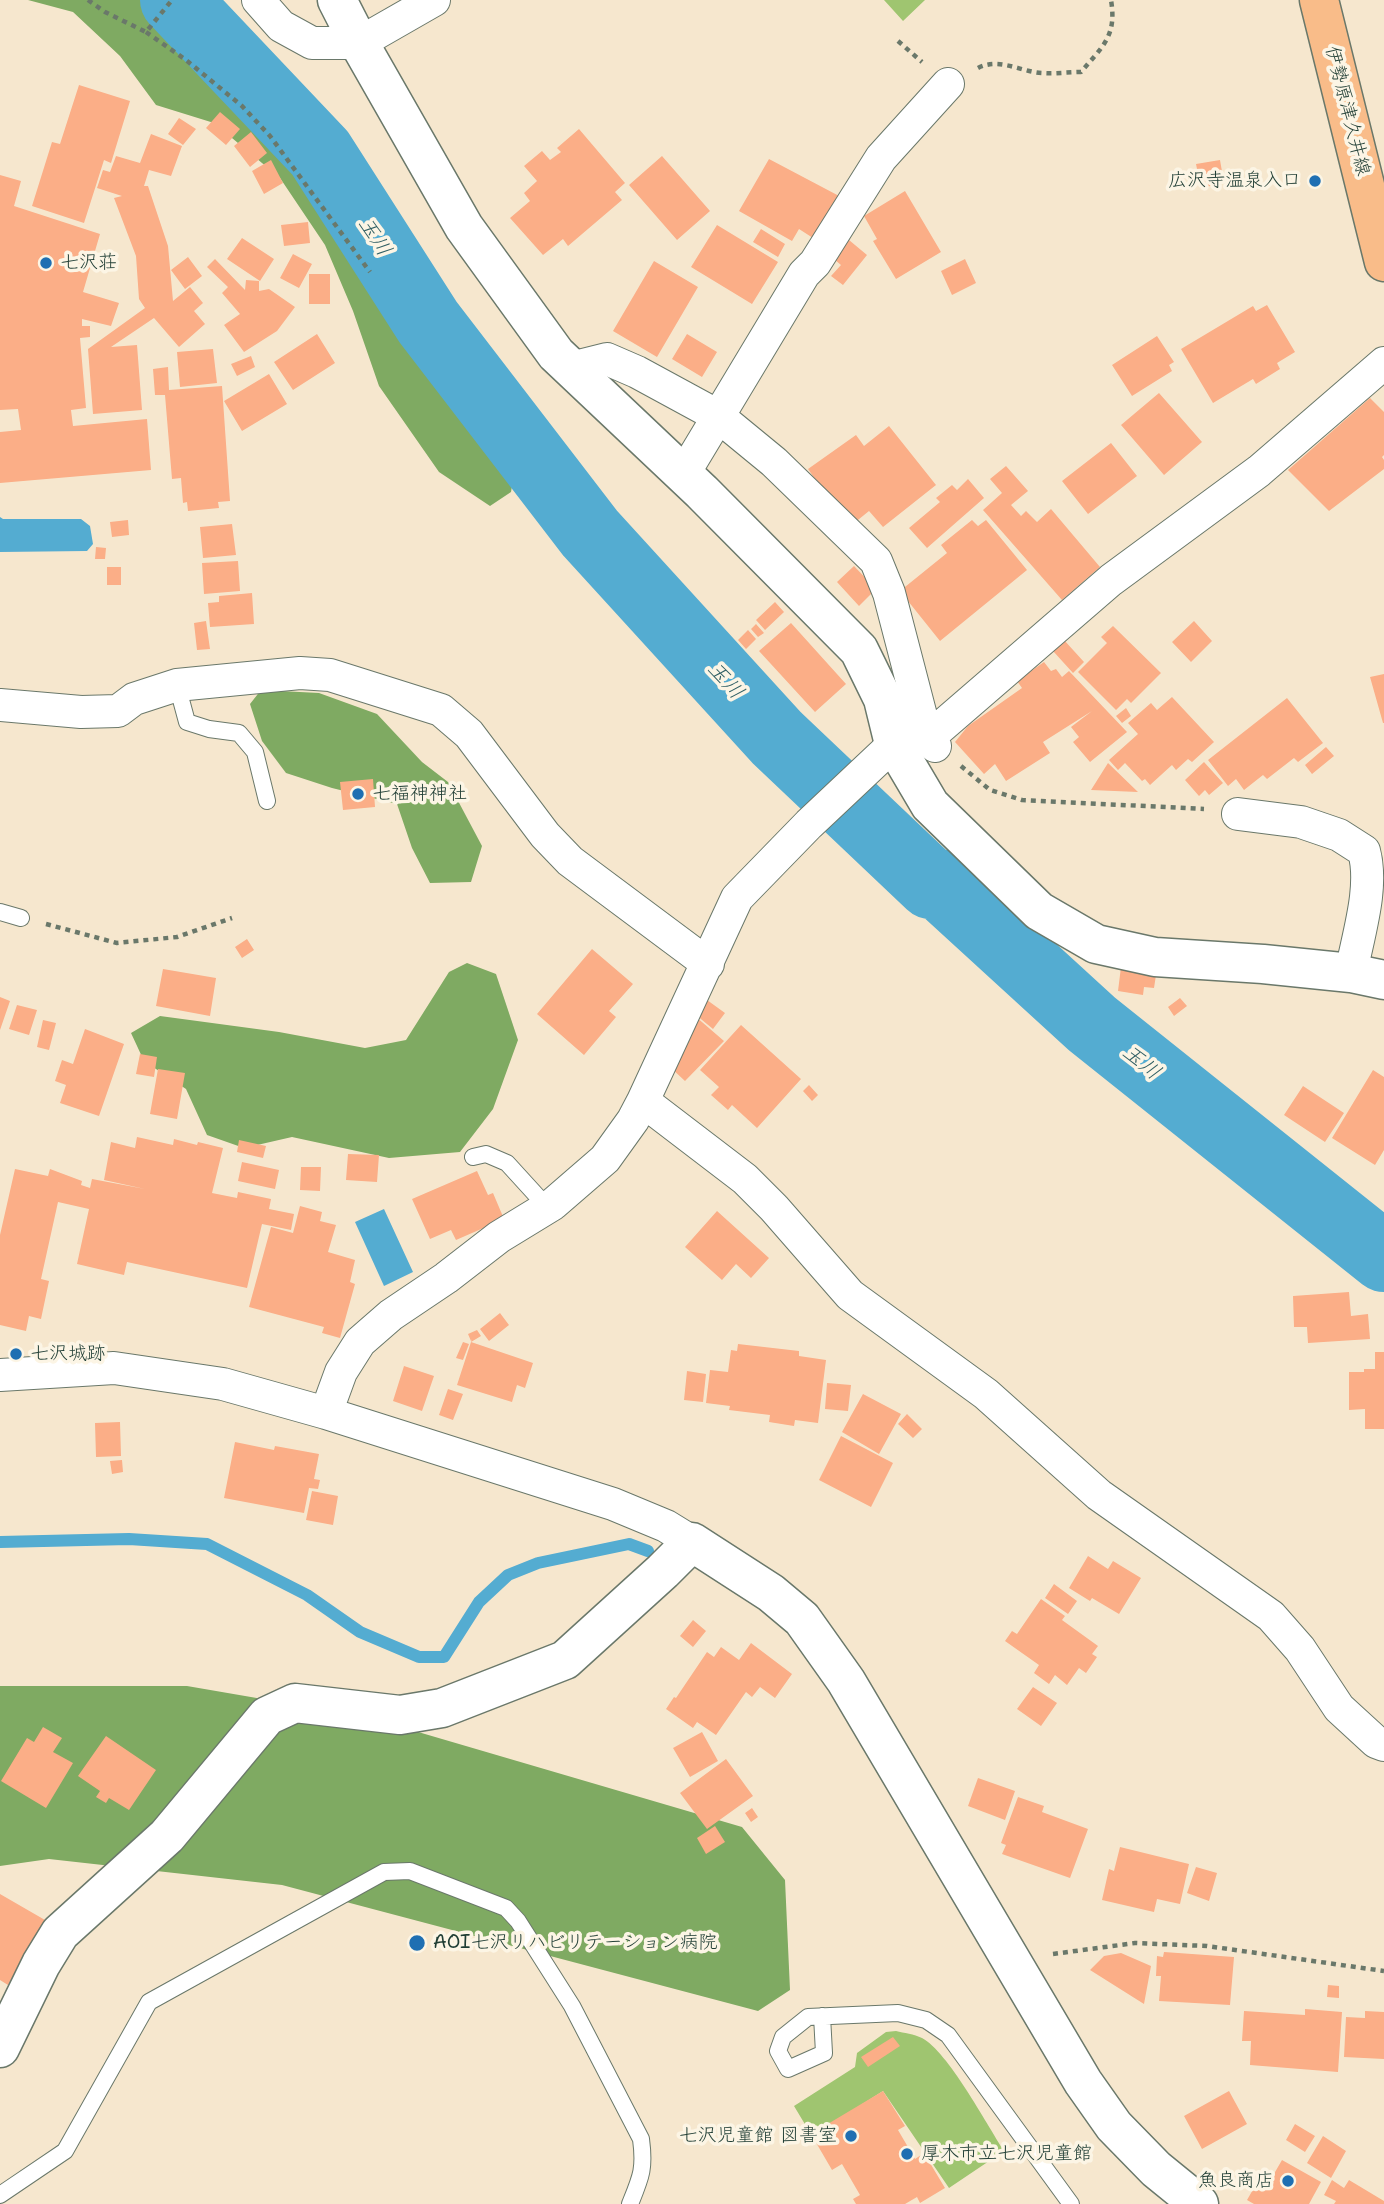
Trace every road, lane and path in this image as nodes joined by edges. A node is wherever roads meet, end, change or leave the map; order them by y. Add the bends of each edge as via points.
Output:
1 (88, 0) edge
2 (172, 0) edge
3 (258, 0) edge
4 (337, 0) edge
5 (434, 0) edge
6 (1111, 0) edge
7 (1319, 0) edge
8 (146, 32) junction
9 (359, 43) junction
10 (948, 84) joint
11 (1384, 262) edge
12 (370, 272) dead end
13 (1384, 363) edge
14 (571, 368) junction
15 (718, 416) junction
16 (683, 475) junction
17 (177, 685) junction
18 (0, 705) edge
19 (919, 743) junction
20 (267, 802) dead end
21 (1238, 814) joint
22 (0, 912) edge
23 (21, 918) joint
24 (232, 918) dead end
25 (708, 964) junction
26 (1368, 977) edge
27 (643, 1101) junction
28 (473, 1157) dead end
29 (548, 1208) junction
30 (0, 1375) edge
31 (326, 1413) junction
32 (692, 1542) junction
33 (1384, 1745) edge
34 (1011, 1960) junction
35 (1384, 1971) edge
36 (822, 2017) dead end
37 (0, 2048) edge
38 (0, 2195) edge
39 (630, 2204) edge
40 (1071, 2204) edge
41 (1199, 2204) edge

1 - 8 path
2 - 8 path
3 - 9 street via 281,26 312,43
4 - 9 street
5 - 9 street
6 - 10 path via 1114,20 1106,42 1081,72 1040,73 1010,65 983,65
7 - 11 main road, 伊勢原津久井線
8 - 12 path via 242,106 270,136
9 - 14 street via 464,227
10 - 15 street via 881,158
13 - 19 street via 1259,471 1111,580
14 - 15 street via 607,359
14 - 16 street
15 - 16 street
15 - 19 street via 774,462 876,561 889,593
16 - 19 street via 859,650 883,699
17 - 18 street via 134,699 118,711
17 - 20 lane via 187,722 239,733 255,752
17 - 25 street via 300,673 330,675 441,710 469,734 570,861
19 - 21 path via 990,790 1022,800
19 - 25 street via 862,775 737,898
19 - 26 street via 930,805 1039,911 1096,944 1155,957
21 - 26 street via 1301,822 1339,835 1364,851
22 - 23 lane
23 - 24 path via 117,943 177,937
25 - 27 street
27 - 29 street via 605,1159
27 - 33 street via 745,1179 850,1295 986,1394 1099,1495 1271,1616 1300,1649 1339,1708
28 - 29 lane via 486,1154 507,1163
29 - 31 street via 499,1237 360,1342 341,1372
30 - 31 street via 114,1368 223,1384
31 - 32 street via 613,1504
32 - 34 street via 802,1619 846,1681
32 - 37 street via 565,1660 442,1708 400,1714 295,1703 267,1716 167,1836 61,1933
34 - 35 path via 1135,1943 1207,1946
34 - 41 street via 1114,2126
36 - 40 lane via 898,2013 926,2020 948,2035
38 - 39 lane via 65,2151 149,2002 384,1872 410,1871 506,1908 519,1921 572,2006 641,2139 643,2174

